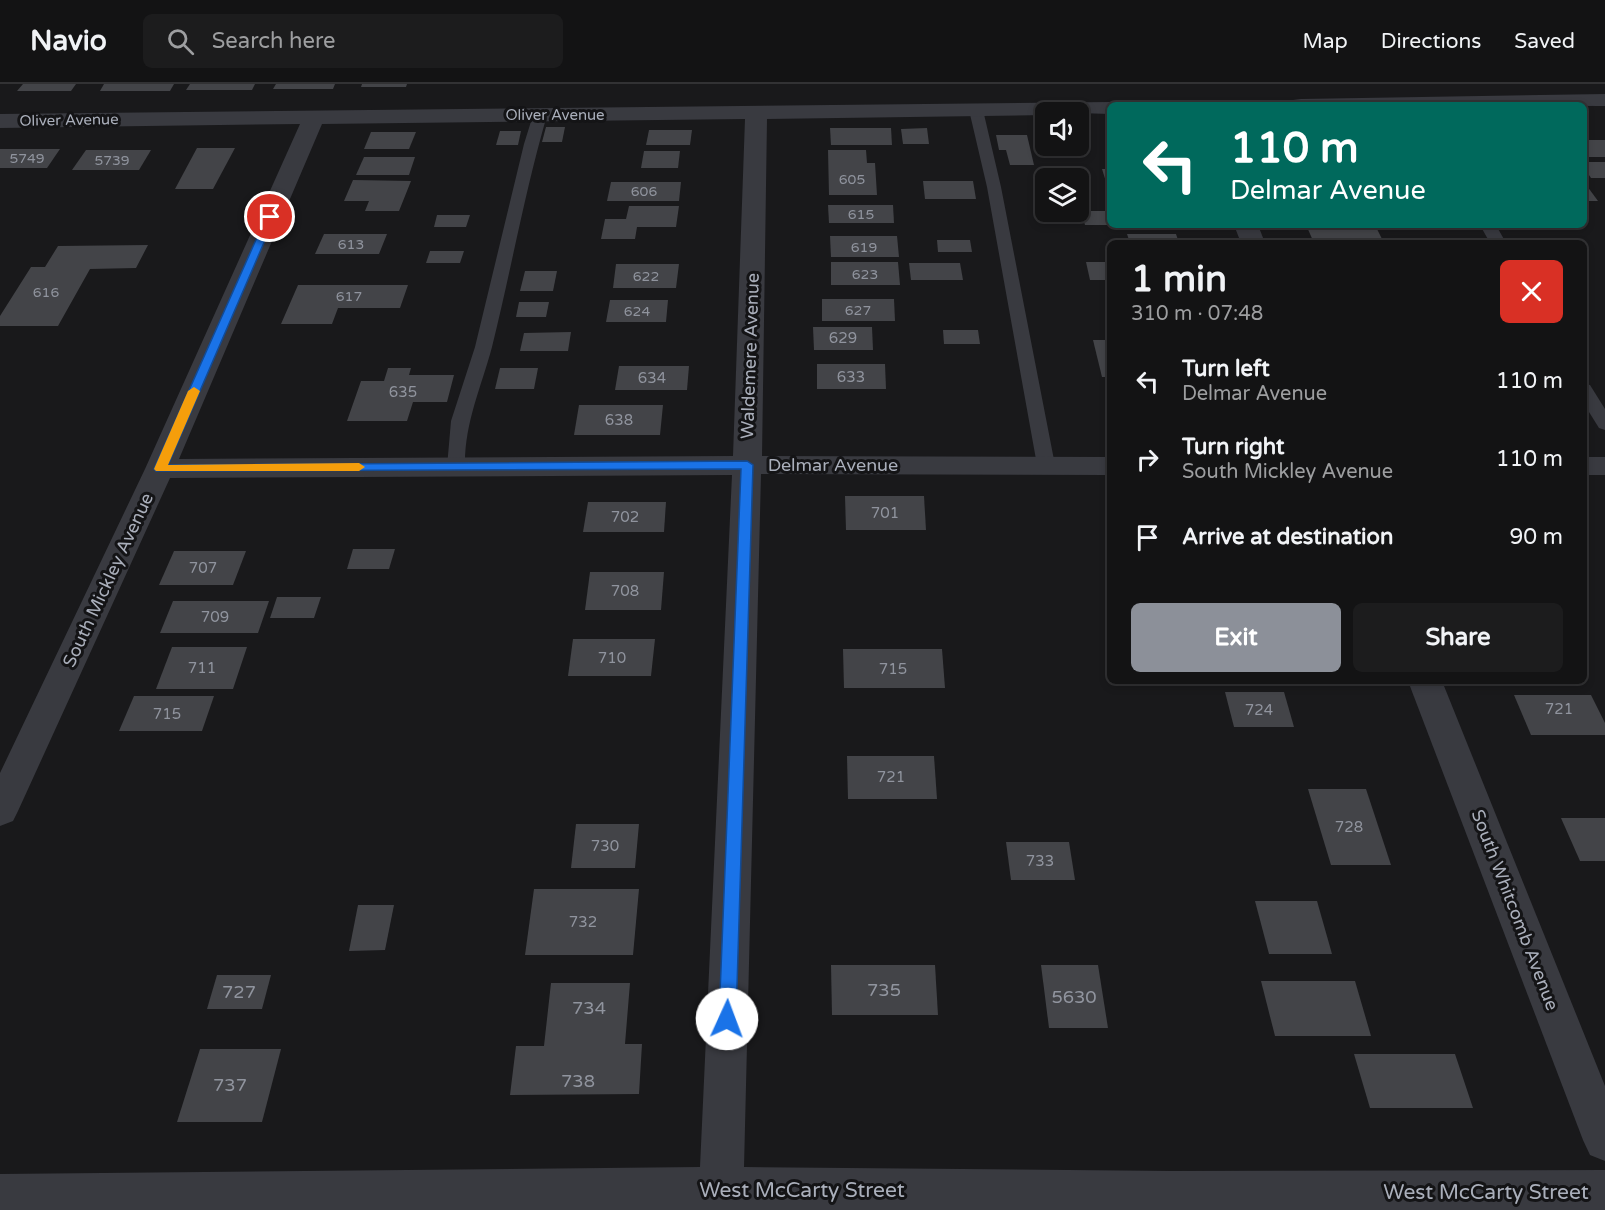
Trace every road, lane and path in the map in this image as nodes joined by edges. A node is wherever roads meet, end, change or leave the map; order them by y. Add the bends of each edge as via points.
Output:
1 (989, 87) dead end
2 (1605, 100) edge
3 (1510, 102) edge
4 (1107, 108) edge
5 (986, 110) junction
6 (756, 114) junction
7 (540, 115) junction
8 (314, 117) junction
9 (0, 121) edge
10 (1587, 394) edge
11 (1605, 424) edge
12 (747, 465) junction
13 (1046, 465) junction
14 (1107, 466) edge
15 (1587, 466) edge
16 (1605, 466) edge
17 (456, 467) junction
18 (160, 469) junction
19 (1426, 684) edge
20 (0, 812) edge
21 (1605, 1140) edge
22 (1605, 1192) edge
23 (0, 1196) edge
24 (720, 1200) edge

1 - 5 street
2 - 3 street
4 - 5 street, Oliver Avenue
5 - 6 street, Oliver Avenue
5 - 13 lane via 992,177
6 - 7 street, Oliver Avenue
6 - 12 street, Waldemere Avenue
7 - 8 street, Oliver Avenue
7 - 17 lane via 480,357 458,426
8 - 9 street, Oliver Avenue
8 - 18 street, South Mickley Avenue
10 - 11 lane
12 - 13 street, Delmar Avenue
12 - 17 street, Delmar Avenue
12 - 24 street, Waldemere Avenue
13 - 14 street, Delmar Avenue
15 - 16 street
17 - 18 street, Delmar Avenue
18 - 20 street, South Mickley Avenue
19 - 21 street, South Whitcomb Avenue
22 - 24 street, West McCarty Street
23 - 24 street, West McCarty Street

